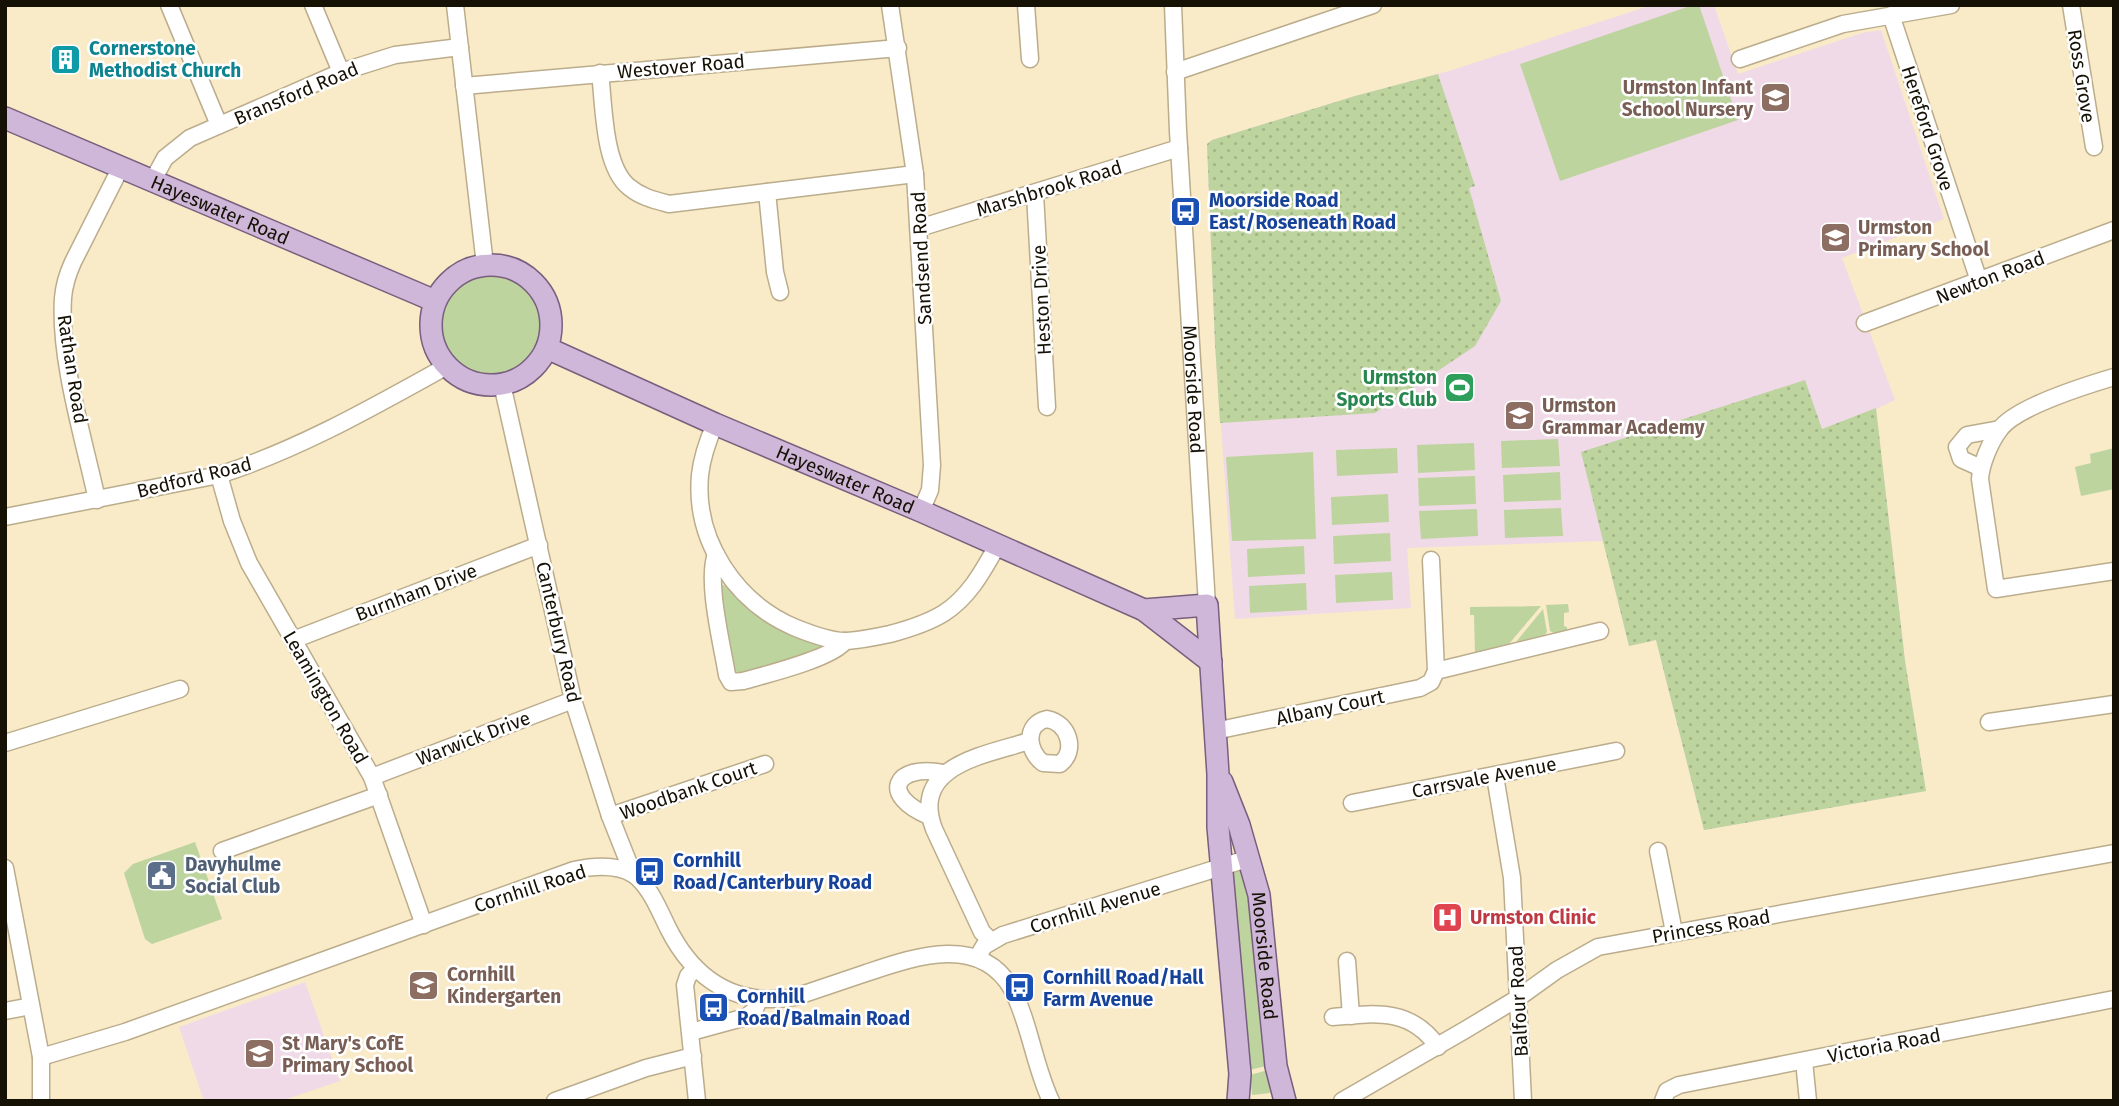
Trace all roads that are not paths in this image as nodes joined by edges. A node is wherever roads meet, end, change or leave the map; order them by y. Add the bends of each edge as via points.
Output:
1 (169, 5) edge
2 (313, 5) edge
3 (455, 5) edge
4 (890, 5) edge
5 (1026, 5) edge
6 (1173, 5) edge
7 (1373, 5) edge
8 (1951, 5) edge
9 (2071, 5) edge
10 (1891, 15) junction
11 (460, 47) junction
12 (898, 48) junction
13 (1030, 58) dead end
14 (1740, 60) dead end
15 (341, 72) junction
16 (1175, 72) junction
17 (600, 73) junction
18 (464, 86) junction
19 (5, 118) edge
20 (219, 125) junction
21 (2094, 147) dead end
22 (1179, 148) junction
23 (121, 167) junction
24 (915, 174) junction
25 (153, 180) junction
26 (767, 192) junction
27 (1035, 194) junction
28 (919, 228) junction
29 (2114, 230) edge
30 (485, 265) junction
31 (1979, 281) junction
32 (780, 292) dead end
33 (435, 301) junction
34 (1866, 323) dead end
35 (547, 348) junction
36 (447, 366) junction
37 (2114, 377) edge
38 (502, 384) junction
39 (1047, 407) dead end
40 (715, 424) junction
41 (2000, 429) junction
42 (1981, 468) junction
43 (219, 475) junction
44 (97, 500) junction
45 (921, 510) junction
46 (5, 517) edge
47 (539, 545) junction
48 (996, 546) junction
49 (716, 554) junction
50 (1431, 560) dead end
51 (2114, 571) edge
52 (1207, 605) junction
53 (1144, 610) junction
54 (1600, 631) dead end
55 (293, 640) junction
56 (845, 641) junction
57 (1211, 663) junction
58 (1436, 671) junction
59 (180, 690) dead end
60 (573, 700) junction
61 (2114, 704) edge
62 (1989, 722) dead end
63 (1214, 731) junction
64 (1029, 741) dead end
65 (5, 743) edge
66 (1616, 751) dead end
67 (765, 764) dead end
68 (944, 773) junction
69 (1218, 774) junction
70 (1495, 776) junction
71 (372, 777) junction
72 (379, 795) junction
73 (1352, 803) dead end
74 (929, 816) junction
75 (610, 817) junction
76 (1658, 850) dead end
77 (222, 851) dead end
78 (2114, 853) edge
79 (1250, 858) junction
80 (5, 868) edge
81 (1222, 868) junction
82 (633, 874) junction
83 (424, 925) junction
84 (1674, 932) junction
85 (997, 938) junction
86 (977, 958) junction
87 (1347, 961) dead end
88 (695, 969) junction
89 (1518, 998) junction
90 (759, 999) junction
91 (2114, 999) edge
92 (31, 1006) junction
93 (5, 1011) edge
94 (1351, 1016) junction
95 (1333, 1017) dead end
96 (691, 1032) junction
97 (1438, 1047) junction
98 (690, 1056) junction
99 (41, 1057) junction
100 (1804, 1061) junction
101 (1345, 1100) edge
102 (41, 1101) edge
103 (555, 1101) edge
104 (697, 1101) edge
105 (1051, 1101) edge
106 (1238, 1101) edge
107 (1285, 1101) edge
108 (1523, 1101) edge
109 (1662, 1101) edge
110 (1808, 1101) edge

1 - 20 street
2 - 15 street
3 - 11 street
4 - 12 street, Sandsend Road
5 - 13 street
6 - 16 street, Moorside Road
7 - 16 street
8 - 10 street
9 - 21 street, Ross Grove
10 - 14 street via 1843,24
10 - 31 street, Hereford Grove
11 - 15 street, Bransford Road via 395,55
11 - 18 street
12 - 17 street, Westover Road
12 - 24 street, Sandsend Road
15 - 20 street, Bransford Road
16 - 22 street, Moorside Road
17 - 18 street, Westover Road
17 - 26 street via 608,145 627,186 669,204
18 - 30 street
19 - 23 main road, Hayeswater Road
20 - 25 street, Bransford Road via 174,148
22 - 27 street, Marshbrook Road
22 - 52 street, Moorside Road
23 - 25 main road, Hayeswater Road
23 - 44 street, Rathan Road via 73,261 63,298 71,379
24 - 26 street
24 - 28 street, Sandsend Road
25 - 33 main road, Hayeswater Road
26 - 32 street
27 - 28 street, Marshbrook Road
27 - 39 street, Heston Drive
28 - 45 street, Sandsend Road via 932,465 930,490
29 - 31 street, Newton Road
30 - 33 main road via 454,277
30 - 35 main road via 505,266 534,283 550,313
31 - 34 street, Newton Road
33 - 36 main road via 430,326 438,354
35 - 38 main road via 522,377
35 - 40 main road, Hayeswater Road
36 - 38 main road via 463,378
36 - 43 street, Bedford Road via 308,441
37 - 41 street via 2049,400
38 - 47 street, Canterbury Road
40 - 45 main road, Hayeswater Road
40 - 49 street via 700,476 705,525
41 - 42 street
41 - 42 street via 1967,436 1958,447 1961,459
42 - 51 street via 1996,589
43 - 44 street, Bedford Road
43 - 55 street, Leamington Road via 240,542
44 - 46 street, Bedford Road
45 - 48 main road, Hayeswater Road
47 - 55 street, Burnham Drive
47 - 60 street, Canterbury Road
48 - 53 main road, Hayeswater Road
48 - 56 street via 969,591 944,612 907,630
49 - 56 street via 732,580 762,610 808,633
49 - 56 street via 713,588 731,682 825,655
50 - 58 street
52 - 53 main road, Hayeswater Road
52 - 57 main road, Moorside Road
53 - 57 main road, Hayeswater Road
54 - 58 street, Albany Court
55 - 71 street, Leamington Road
57 - 63 main road, Moorside Road
58 - 63 street, Albany Court via 1431,682 1420,688
59 - 65 street
60 - 71 street, Warwick Drive
60 - 75 street, Canterbury Road
61 - 62 street
63 - 69 main road, Moorside Road
64 - 68 street
66 - 70 street, Carrsvale Avenue
67 - 75 street, Woodbank Court
68 - 74 street via 931,796
68 - 74 street via 916,771 900,781 901,798
69 - 79 main road, Moorside Road
69 - 81 main road, Moorside Road
70 - 73 street, Carrsvale Avenue
70 - 89 street, Balfour Road via 1512,878
71 - 72 street, Leamington Road
72 - 77 street
72 - 83 street, Leamington Road
74 - 85 street via 982,932
75 - 82 street, Canterbury Road
76 - 84 street
78 - 84 street, Princess Road
79 - 81 street, Cornhill Avenue
79 - 107 main road, Moorside Road via 1259,895 1276,1066
80 - 92 street
81 - 85 street, Cornhill Avenue
81 - 106 main road, Moorside Road via 1240,1074
82 - 83 street, Cornhill Road via 604,867 575,870
82 - 88 street
83 - 99 street, Cornhill Road via 125,1032
84 - 89 street, Princess Road via 1598,947
85 - 86 street via 984,946
86 - 90 street via 949,953 915,957 795,997
86 - 105 street via 1000,975 1018,1002
87 - 94 street
88 - 90 street via 734,993
88 - 96 street via 685,985
89 - 97 street, Princess Road
89 - 108 street, Balfour Road
90 - 96 street via 746,1017
91 - 100 street, Victoria Road
92 - 93 street
92 - 99 street
94 - 95 street
94 - 97 street via 1387,1015 1412,1021
96 - 98 street
97 - 101 street, Princess Road
98 - 103 street
98 - 104 street
99 - 102 street
100 - 109 street, Victoria Road via 1679,1084 1667,1091
100 - 110 street

